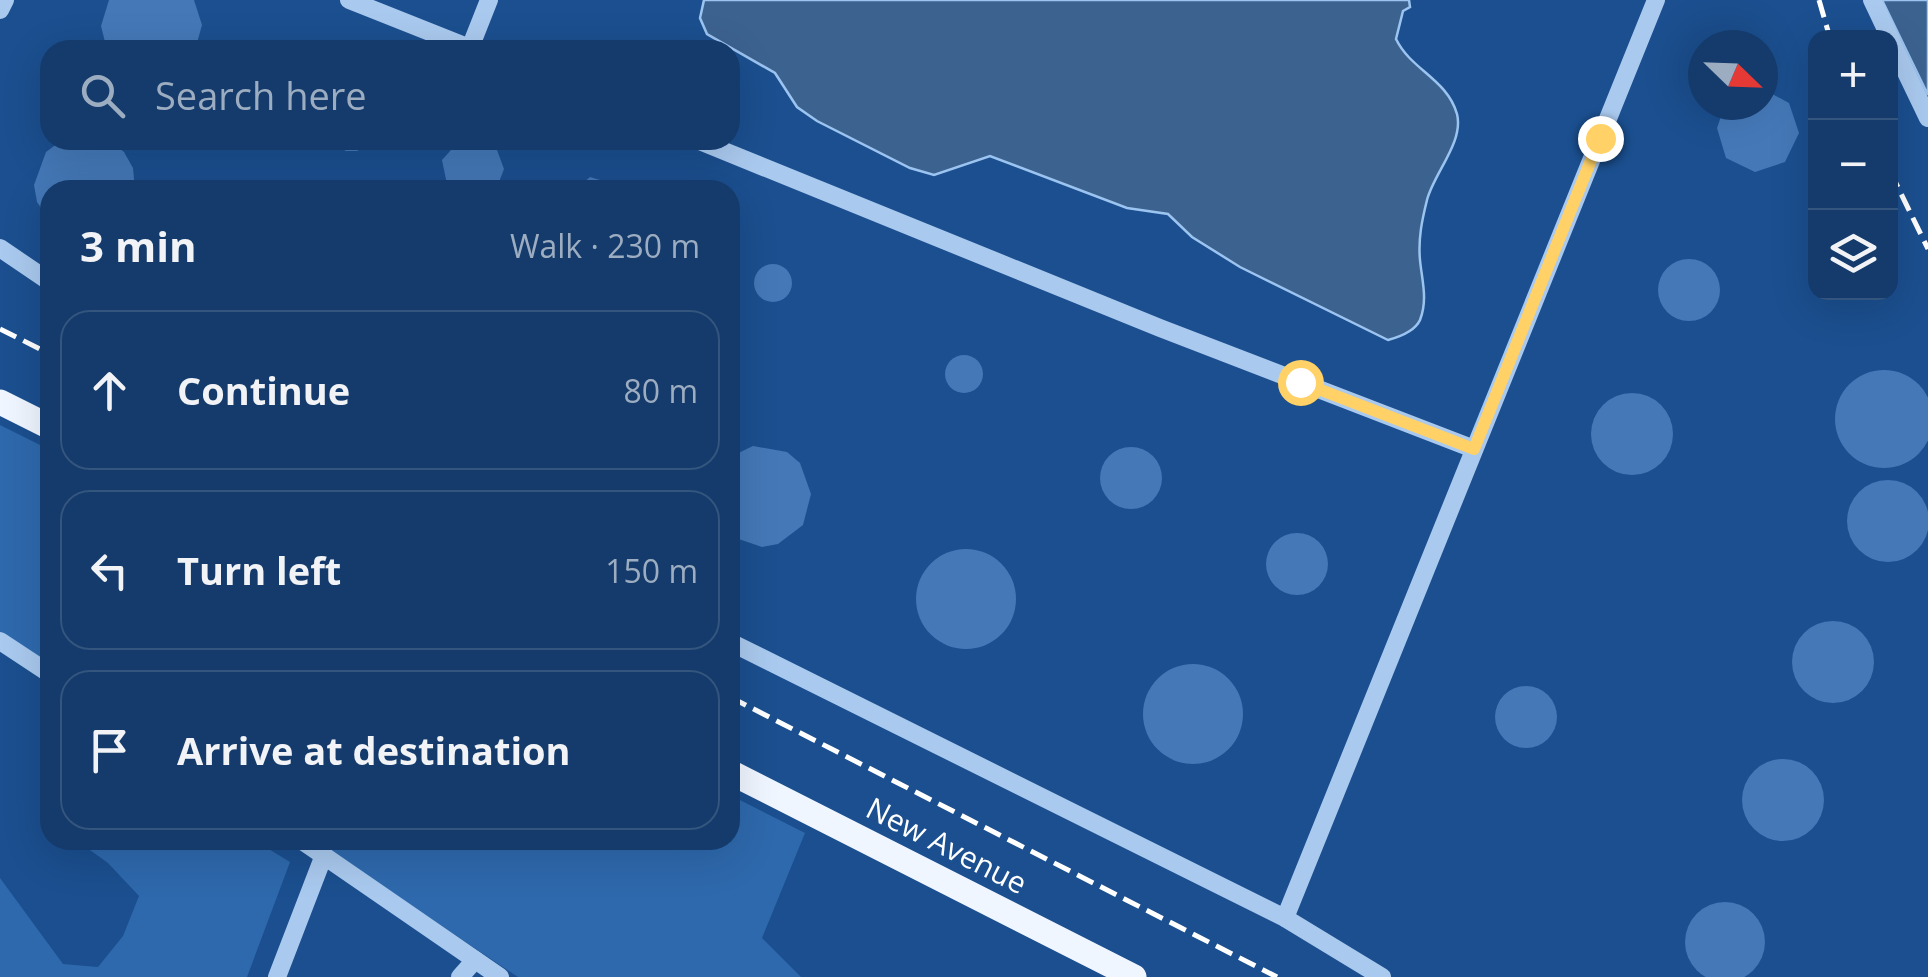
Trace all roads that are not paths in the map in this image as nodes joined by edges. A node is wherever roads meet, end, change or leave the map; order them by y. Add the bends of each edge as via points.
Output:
1 (4, 0) edge
2 (350, 0) edge
3 (489, 0) edge
4 (1656, 0) edge
5 (1872, 0) edge
6 (0, 10) edge
7 (1886, 30) edge
8 (450, 40) edge
9 (475, 40) edge
10 (1898, 55) edge
11 (1928, 118) edge
12 (721, 150) edge
13 (0, 248) edge
14 (40, 275) edge
15 (0, 402) edge
16 (40, 422) edge
17 (1474, 449) junction
18 (0, 641) edge
19 (740, 647) edge
20 (40, 667) edge
21 (740, 777) edge
22 (316, 850) edge
23 (324, 855) junction
24 (1284, 918) junction
25 (475, 960) junction
26 (277, 977) edge
27 (460, 977) edge
28 (500, 977) edge
29 (1134, 977) edge
30 (1382, 977) edge

1 - 6 street
2 - 8 street
3 - 9 street
4 - 17 street
5 - 7 street
10 - 11 street
12 - 17 street
13 - 14 street
15 - 16 main road
17 - 24 street
18 - 20 street
19 - 24 street
21 - 29 main road, New Avenue
22 - 23 street
23 - 25 street
23 - 26 street
24 - 30 street
25 - 27 street
25 - 28 street

